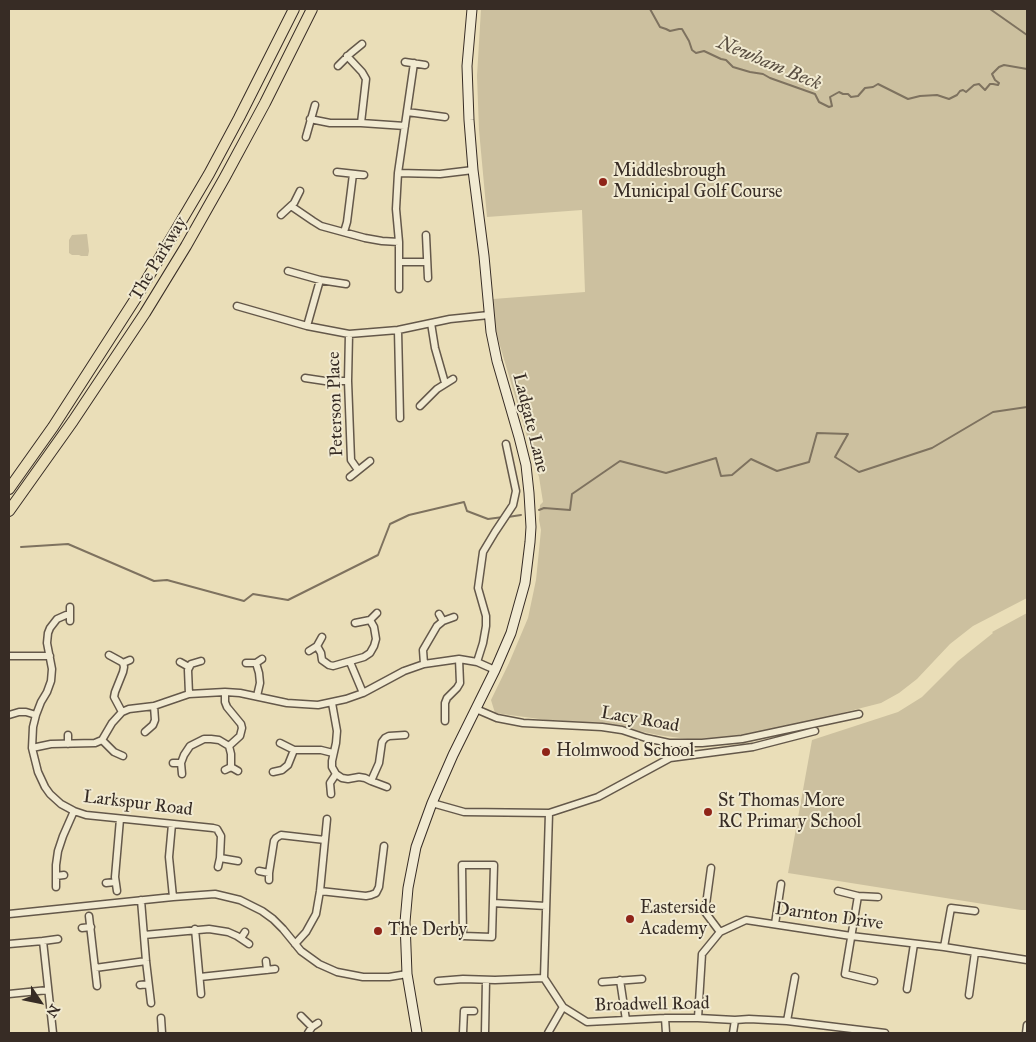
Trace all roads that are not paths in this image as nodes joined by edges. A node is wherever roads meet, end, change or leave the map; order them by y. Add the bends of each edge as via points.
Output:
1 (294, 9) edge
2 (312, 9) edge
3 (472, 9) edge
4 (362, 44) dead end
5 (347, 56) junction
6 (405, 62) dead end
7 (414, 63) junction
8 (425, 65) dead end
9 (338, 66) dead end
10 (315, 105) dead end
11 (407, 112) junction
12 (445, 117) dead end
13 (310, 119) junction
14 (361, 123) junction
15 (405, 126) junction
16 (306, 137) dead end
17 (473, 170) junction
18 (337, 172) dead end
19 (398, 173) junction
20 (353, 174) junction
21 (364, 175) dead end
22 (300, 191) dead end
23 (291, 206) junction
24 (281, 215) dead end
25 (344, 232) junction
26 (426, 235) dead end
27 (399, 242) junction
28 (399, 262) junction
29 (427, 262) junction
30 (288, 271) dead end
31 (428, 278) dead end
32 (320, 280) junction
33 (346, 284) dead end
34 (399, 289) dead end
35 (237, 306) dead end
36 (489, 315) junction
37 (431, 323) junction
38 (307, 326) junction
39 (398, 330) junction
40 (349, 334) junction
41 (305, 378) dead end
42 (453, 379) dead end
43 (348, 381) junction
44 (445, 383) junction
45 (420, 406) dead end
46 (400, 418) dead end
47 (506, 444) dead end
48 (370, 461) dead end
49 (358, 470) junction
50 (350, 477) dead end
51 (9, 489) edge
52 (9, 511) edge
53 (70, 607) dead end
54 (377, 613) dead end
55 (439, 614) dead end
56 (454, 617) dead end
57 (370, 620) junction
58 (443, 621) junction
59 (355, 623) dead end
60 (322, 637) dead end
61 (317, 646) junction
62 (309, 651) dead end
63 (110, 655) dead end
64 (9, 656) edge
65 (50, 656) junction
66 (459, 659) junction
67 (130, 660) dead end
68 (201, 661) dead end
69 (180, 662) dead end
70 (350, 662) junction
71 (477, 662) junction
72 (123, 663) junction
73 (246, 663) dead end
74 (424, 664) junction
75 (189, 667) junction
76 (495, 670) junction
77 (225, 692) junction
78 (363, 693) junction
79 (189, 694) junction
80 (257, 696) junction
81 (332, 703) junction
82 (154, 706) junction
83 (476, 709) junction
84 (122, 712) junction
85 (36, 714) junction
86 (859, 714) dead end
87 (9, 715) edge
88 (445, 721) dead end
89 (815, 731) dead end
90 (145, 732) dead end
91 (68, 735) dead end
92 (405, 735) dead end
93 (102, 740) junction
94 (280, 743) dead end
95 (68, 744) junction
96 (229, 746) junction
97 (32, 748) junction
98 (294, 750) junction
99 (333, 753) junction
100 (123, 756) dead end
101 (173, 762) dead end
102 (182, 763) junction
103 (238, 771) dead end
104 (273, 772) dead end
105 (182, 774) dead end
106 (336, 774) junction
107 (371, 780) junction
108 (387, 787) dead end
109 (331, 794) dead end
110 (432, 803) junction
111 (74, 812) junction
112 (549, 812) junction
113 (120, 819) junction
114 (327, 819) dead end
115 (172, 824) junction
116 (325, 840) junction
117 (384, 846) dead end
118 (220, 858) junction
119 (238, 861) dead end
120 (218, 867) dead end
121 (711, 868) dead end
122 (259, 871) dead end
123 (270, 872) junction
124 (56, 876) junction
125 (64, 876) dead end
126 (269, 880) dead end
127 (115, 882) junction
128 (106, 883) dead end
129 (781, 884) dead end
130 (56, 887) dead end
131 (117, 890) dead end
132 (320, 891) junction
133 (838, 891) dead end
134 (173, 896) junction
135 (858, 896) junction
136 (878, 897) dead end
137 (141, 900) junction
138 (493, 903) junction
139 (546, 906) junction
140 (975, 912) dead end
141 (9, 914) edge
142 (89, 916) dead end
143 (775, 924) junction
144 (91, 927) junction
145 (82, 928) dead end
146 (195, 930) junction
147 (245, 932) dead end
148 (720, 932) junction
149 (144, 935) junction
150 (851, 936) junction
151 (58, 938) dead end
152 (241, 938) junction
153 (43, 940) junction
154 (9, 944) edge
155 (249, 944) dead end
156 (295, 944) junction
157 (914, 944) junction
158 (944, 947) junction
159 (975, 952) junction
160 (1027, 960) edge
161 (146, 961) junction
162 (266, 962) dead end
163 (95, 968) junction
164 (275, 969) dead end
165 (268, 970) junction
166 (407, 974) junction
167 (200, 977) junction
168 (795, 977) dead end
169 (544, 978) junction
170 (642, 979) dead end
171 (486, 980) junction
172 (620, 980) junction
173 (438, 981) dead end
174 (874, 981) dead end
175 (602, 982) dead end
176 (148, 984) junction
177 (140, 985) dead end
178 (97, 986) dead end
179 (907, 989) dead end
180 (48, 990) junction
181 (9, 994) edge
182 (201, 994) dead end
183 (969, 995) dead end
184 (151, 1003) dead end
185 (562, 1007) junction
186 (474, 1011) dead end
187 (302, 1016) dead end
188 (161, 1018) dead end
189 (665, 1018) junction
190 (698, 1018) junction
191 (626, 1020) junction
192 (735, 1020) junction
193 (787, 1021) junction
194 (1027, 1025) edge
195 (313, 1028) edge
196 (839, 1031) edge
197 (53, 1033) edge
198 (162, 1033) edge
199 (417, 1033) edge
200 (463, 1033) edge
201 (485, 1033) edge
202 (548, 1033) edge
203 (666, 1033) edge
204 (733, 1033) edge
205 (885, 1033) edge
206 (1026, 1033) edge

1 - 51 highway, The Parkway via 209,174 136,298
2 - 52 highway, The Parkway via 225,177 155,296 73,422
3 - 17 main road, Ladgate Lane via 468,66
4 - 5 street
5 - 9 street
5 - 14 street via 366,79
6 - 7 street
7 - 8 street
7 - 11 street
10 - 13 street
11 - 12 street
11 - 15 street
13 - 14 street
13 - 16 street
14 - 15 street
15 - 19 street
17 - 19 street via 440,174
17 - 36 main road, Ladgate Lane
18 - 20 street
19 - 27 street via 396,209
20 - 21 street
20 - 25 street
22 - 23 street
23 - 24 street
23 - 25 street via 321,226
25 - 27 street via 374,240
26 - 29 street
27 - 28 street
28 - 29 street
28 - 34 street
29 - 31 street
30 - 32 street
32 - 33 street
32 - 38 street
35 - 38 street
36 - 37 street
36 - 76 main road, Ladgate Lane via 496,361 526,465 531,527 525,583 511,633
37 - 39 street
37 - 44 street
38 - 40 street
39 - 40 street
39 - 46 street
40 - 43 street, Peterson Place
41 - 43 street
42 - 44 street
43 - 49 street, Peterson Place via 351,460
44 - 45 street
47 - 71 street via 516,491 513,505 483,552 478,588 486,626
48 - 49 street
49 - 50 street
53 - 65 street, Larkspur Road via 70,618 66,615 57,619 50,628 47,638
54 - 57 street
55 - 58 street
56 - 58 street
57 - 59 street
57 - 70 street via 376,633 374,646 370,653
58 - 74 street via 423,650
60 - 61 street
61 - 62 street
61 - 70 street via 322,660 329,665
63 - 72 street
64 - 65 street
65 - 85 street, Larkspur Road via 51,681
66 - 71 street
66 - 74 street
66 - 88 street via 460,683 445,703
67 - 72 street
68 - 75 street
69 - 75 street
70 - 78 street
71 - 76 street
72 - 84 street via 114,697
73 - 80 street via 259,661
74 - 78 street
75 - 79 street
76 - 83 main road, Ladgate Lane
77 - 79 street
77 - 80 street
77 - 96 street via 227,707 242,728 240,736
78 - 81 street
79 - 82 street
80 - 81 street via 307,705
81 - 99 street via 337,731
82 - 84 street
82 - 90 street via 154,729
83 - 86 street, Lacy Road via 497,718 524,723 602,727 654,740 694,743 742,739
83 - 110 main road, Ladgate Lane
84 - 93 street
85 - 87 street via 19,712
85 - 97 street, Larkspur Road
89 - 112 street via 752,747 670,758 598,797
91 - 95 street
92 - 107 street via 385,738
93 - 95 street
93 - 100 street
94 - 98 street
95 - 97 street
96 - 102 street via 219,740 204,739 190,746
96 - 103 street via 228,768
97 - 111 street, Larkspur Road via 45,787 56,800
98 - 99 street
98 - 104 street via 288,764
99 - 106 street via 332,767
101 - 102 street
102 - 105 street
106 - 107 street via 342,778
106 - 109 street via 330,783
107 - 108 street
110 - 112 street via 464,812
110 - 166 main road, Ladgate Lane via 416,847 408,888 405,922
111 - 113 street, Larkspur Road
111 - 124 street via 58,852
112 - 139 street
113 - 115 street, Larkspur Road
113 - 127 street
114 - 116 street
115 - 118 street, Larkspur Road via 217,829 222,839
115 - 134 street via 169,857
116 - 123 street via 277,837
116 - 132 street
117 - 132 street via 376,893 366,896
118 - 119 street
118 - 120 street, Larkspur Road
121 - 148 street via 704,912
122 - 123 street
123 - 126 street
124 - 125 street
124 - 130 street
127 - 128 street
127 - 131 street
129 - 143 street
132 - 156 street via 312,923
133 - 135 street
134 - 137 street
134 - 156 street via 216,894 240,900 273,920
135 - 136 street
135 - 150 street
137 - 141 street
137 - 149 street
138 - 138 street via 494,865 462,865 463,936 492,938
138 - 139 street
139 - 169 street
140 - 158 street via 951,908
142 - 144 street
143 - 148 street, Darnton Drive via 746,920
143 - 150 street, Darnton Drive
144 - 145 street
144 - 163 street
146 - 149 street
146 - 152 street via 220,930
146 - 167 street
147 - 152 street
148 - 190 street, Darnton Drive via 702,954
149 - 161 street
150 - 157 street, Darnton Drive
150 - 174 street via 845,974
151 - 153 street
152 - 155 street
153 - 154 street
153 - 180 street
156 - 166 street via 318,964 344,974 363,977
157 - 158 street, Darnton Drive
157 - 179 street
158 - 159 street, Darnton Drive
159 - 160 street, Darnton Drive
159 - 183 street
161 - 163 street
161 - 176 street
162 - 165 street
163 - 178 street
164 - 165 street
165 - 167 street
166 - 199 main road, Ladgate Lane
167 - 182 street
168 - 193 street
169 - 171 street
169 - 185 street, Broadwell Road
170 - 172 street
171 - 173 street
171 - 201 street
172 - 175 street
172 - 191 street
176 - 177 street
176 - 184 street
180 - 181 street
180 - 197 street
185 - 191 street, Broadwell Road via 586,1022
185 - 202 street
186 - 200 street via 464,1010
187 - 195 street
188 - 198 street
189 - 190 street, Broadwell Road
189 - 191 street, Broadwell Road
189 - 203 street
190 - 192 street, Broadwell Road
192 - 193 street, Broadwell Road
192 - 204 street
193 - 196 street, Broadwell Road
194 - 206 street
196 - 205 street, Broadwell Road

